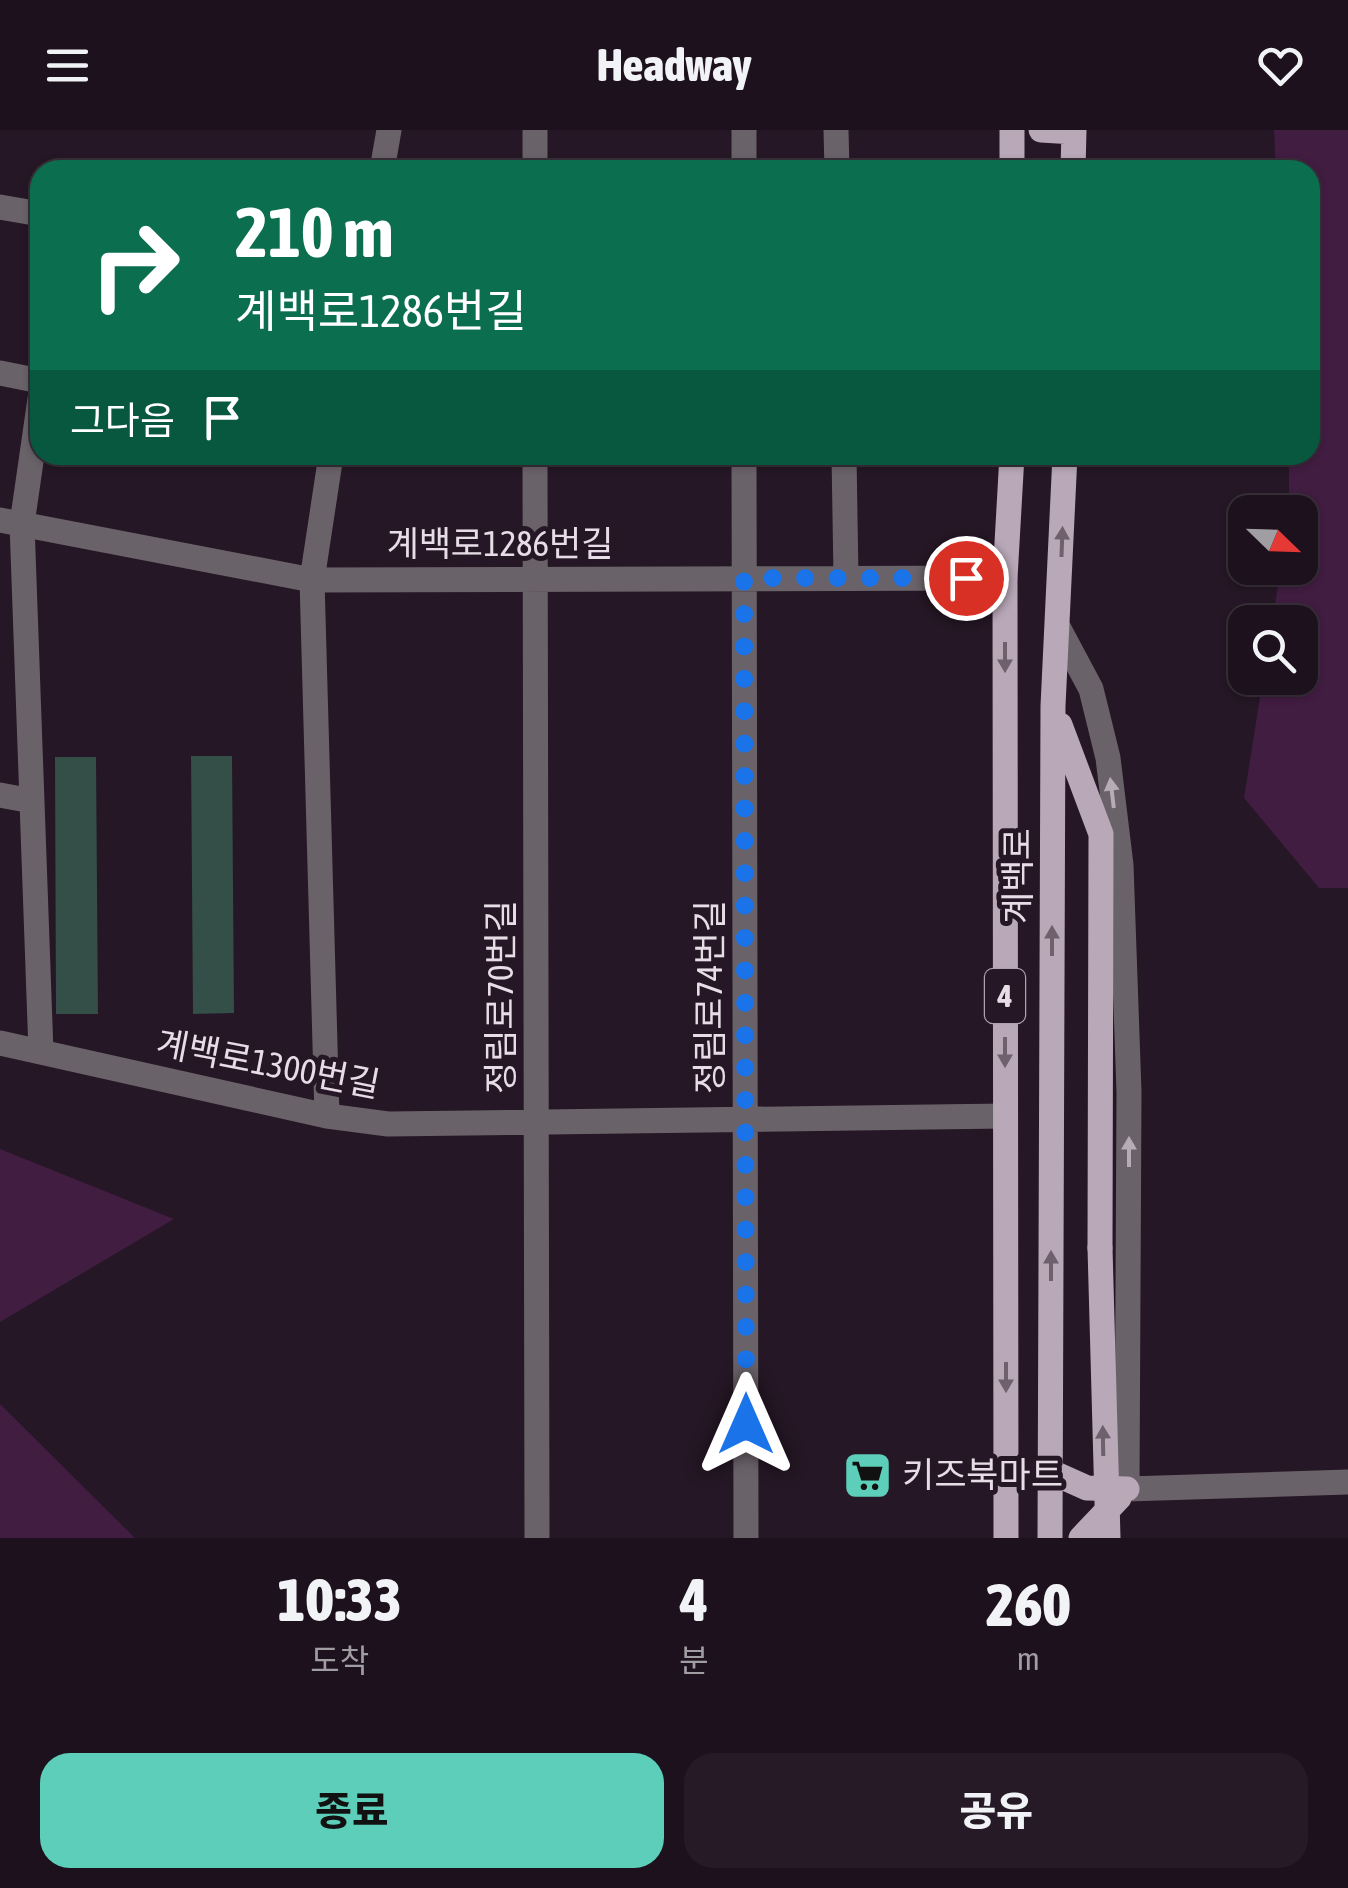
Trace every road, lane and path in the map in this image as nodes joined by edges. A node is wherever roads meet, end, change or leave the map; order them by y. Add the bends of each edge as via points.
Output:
1 (389, 130) edge
2 (535, 130) edge
3 (744, 130) edge
4 (836, 130) edge
5 (1012, 130) edge
6 (1042, 130) edge
7 (1074, 131) edge
8 (384, 160) edge
9 (535, 160) edge
10 (744, 160) edge
11 (837, 160) edge
12 (1012, 160) edge
13 (1073, 160) edge
14 (0, 208) edge
15 (30, 212) edge
16 (0, 372) edge
17 (30, 378) edge
18 (30, 441) edge
19 (330, 465) edge
20 (535, 465) edge
21 (744, 465) edge
22 (844, 465) edge
23 (1011, 465) edge
24 (1064, 465) edge
25 (11, 522) edge
26 (744, 578) junction
27 (846, 578) junction
28 (1005, 578) junction
29 (536, 579) junction
30 (312, 580) junction
31 (1059, 628) junction
32 (1054, 706) junction
33 (0, 795) edge
34 (32, 801) junction
35 (0, 1043) edge
36 (41, 1052) junction
37 (326, 1116) junction
38 (1005, 1116) junction
39 (536, 1121) junction
40 (745, 1121) junction
41 (1049, 1470) junction
42 (1348, 1482) edge
43 (1127, 1489) junction
44 (536, 1538) edge
45 (746, 1538) edge
46 (1006, 1538) edge
47 (1050, 1538) edge
48 (1081, 1538) edge
49 (1108, 1538) edge

1 - 8 street
2 - 9 street
3 - 10 street
4 - 11 street
5 - 12 main road
6 - 7 main road
7 - 13 main road
14 - 15 street
16 - 17 street
18 - 25 street
19 - 30 street
20 - 29 street, 정림로70번길
21 - 26 street, 정림로74번길
22 - 27 street
23 - 28 main road, 계백로 / 4
31 -> 24 main road, 계백로 / 4
25 - 30 street, 계백로1286번길
25 - 34 street
26 - 27 street, 계백로1286번길
26 - 29 street, 계백로1286번길
26 - 40 street, 정림로74번길
27 - 28 street, 계백로1286번길
28 -> 38 main road, 계백로 / 4
29 - 30 street, 계백로1286번길
29 - 39 street, 정림로70번길
30 - 37 street
31 - 32 main road, 계백로 / 4
43 -> 31 street via 1127,959 1121,865 1092,689
41 -> 32 main road, 계백로 / 4
49 -> 32 main road, bridge via 1100,834
33 - 34 street
34 - 36 street
35 - 36 street, 계백로1300번길
36 - 37 street, 계백로1300번길
37 - 39 street, 계백로1300번길 via 388,1124
38 - 40 street, 계백로1300번길
38 -> 46 main road, 계백로 / 4
39 - 40 street, 계백로1300번길
39 - 44 street, 정림로70번길
40 - 45 street, 정림로74번길
41 - 43 main road via 1087,1488
41 - 47 main road, 계백로 / 4
42 - 43 street
43 - 48 main road

